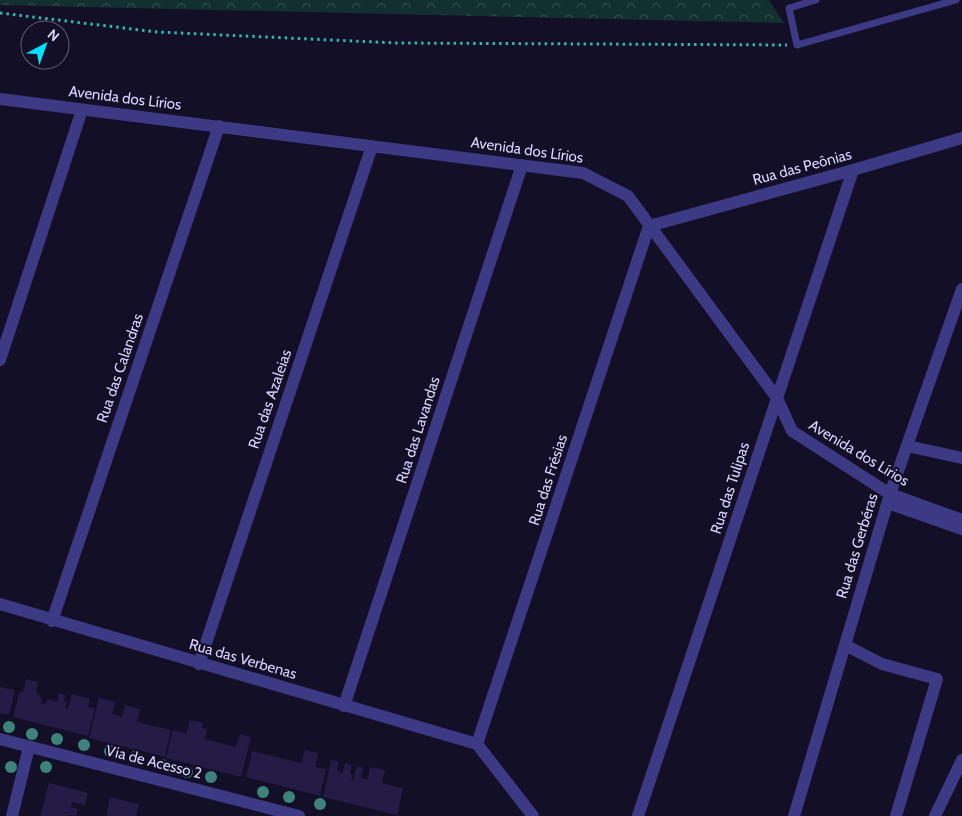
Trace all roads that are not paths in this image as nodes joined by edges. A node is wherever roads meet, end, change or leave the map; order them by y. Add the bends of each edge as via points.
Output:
1 (816, 0) edge
2 (956, 0) edge
3 (0, 98) edge
4 (82, 110) junction
5 (219, 126) junction
6 (962, 138) edge
7 (372, 146) junction
8 (522, 165) junction
9 (853, 170) junction
10 (649, 226) junction
11 (962, 289) edge
12 (0, 360) edge
13 (777, 398) junction
14 (907, 446) junction
15 (962, 458) edge
16 (889, 498) junction
17 (962, 520) edge
18 (962, 529) edge
19 (0, 604) edge
20 (52, 621) junction
21 (845, 645) junction
22 (199, 664) junction
23 (344, 706) junction
24 (0, 739) edge
25 (477, 744) junction
26 (29, 747) junction
27 (962, 760) edge
28 (12, 816) edge
29 (299, 816) edge
30 (533, 816) edge
31 (638, 816) edge
32 (794, 816) edge
33 (896, 816) edge
34 (935, 816) edge

1 - 2 lane via 789,8 797,45
3 - 4 street, Avenida dos Lírios
4 - 5 street, Avenida dos Lírios
4 - 12 street
5 - 7 street, Avenida dos Lírios
5 - 20 street, Rua das Calandras
6 - 9 street, Rua das Peônias
7 - 8 street, Avenida dos Lírios
7 - 22 street, Rua das Azaleias
8 - 10 street, Avenida dos Lírios via 583,173 628,196
8 - 23 street, Rua das Lavandas
9 - 10 street, Rua das Peônias
9 - 13 street, Rua das Tulipas
10 - 13 street, Avenida dos Lírios
10 - 25 street, Rua das Frésias
11 - 14 street, Rua das Gerbéras
13 - 16 street, Avenida dos Lírios via 792,431
13 - 31 street, Rua das Tulipas
14 - 15 street
14 - 16 street, Rua das Gerbéras
16 - 17 street, Avenida dos Lírios
16 - 18 street, Avenida dos Lírios
16 - 21 street, Rua das Gerbéras
19 - 20 street, Rua das Verbenas
20 - 22 street, Rua das Verbenas
21 - 32 street, Rua das Gerbéras
21 - 33 street via 882,664 936,679
22 - 23 street, Rua das Verbenas
23 - 25 street, Rua das Verbenas
24 - 26 street, Via de Acesso 2
25 - 30 street
26 - 28 street
26 - 29 street, Via de Acesso 2
27 - 34 street

